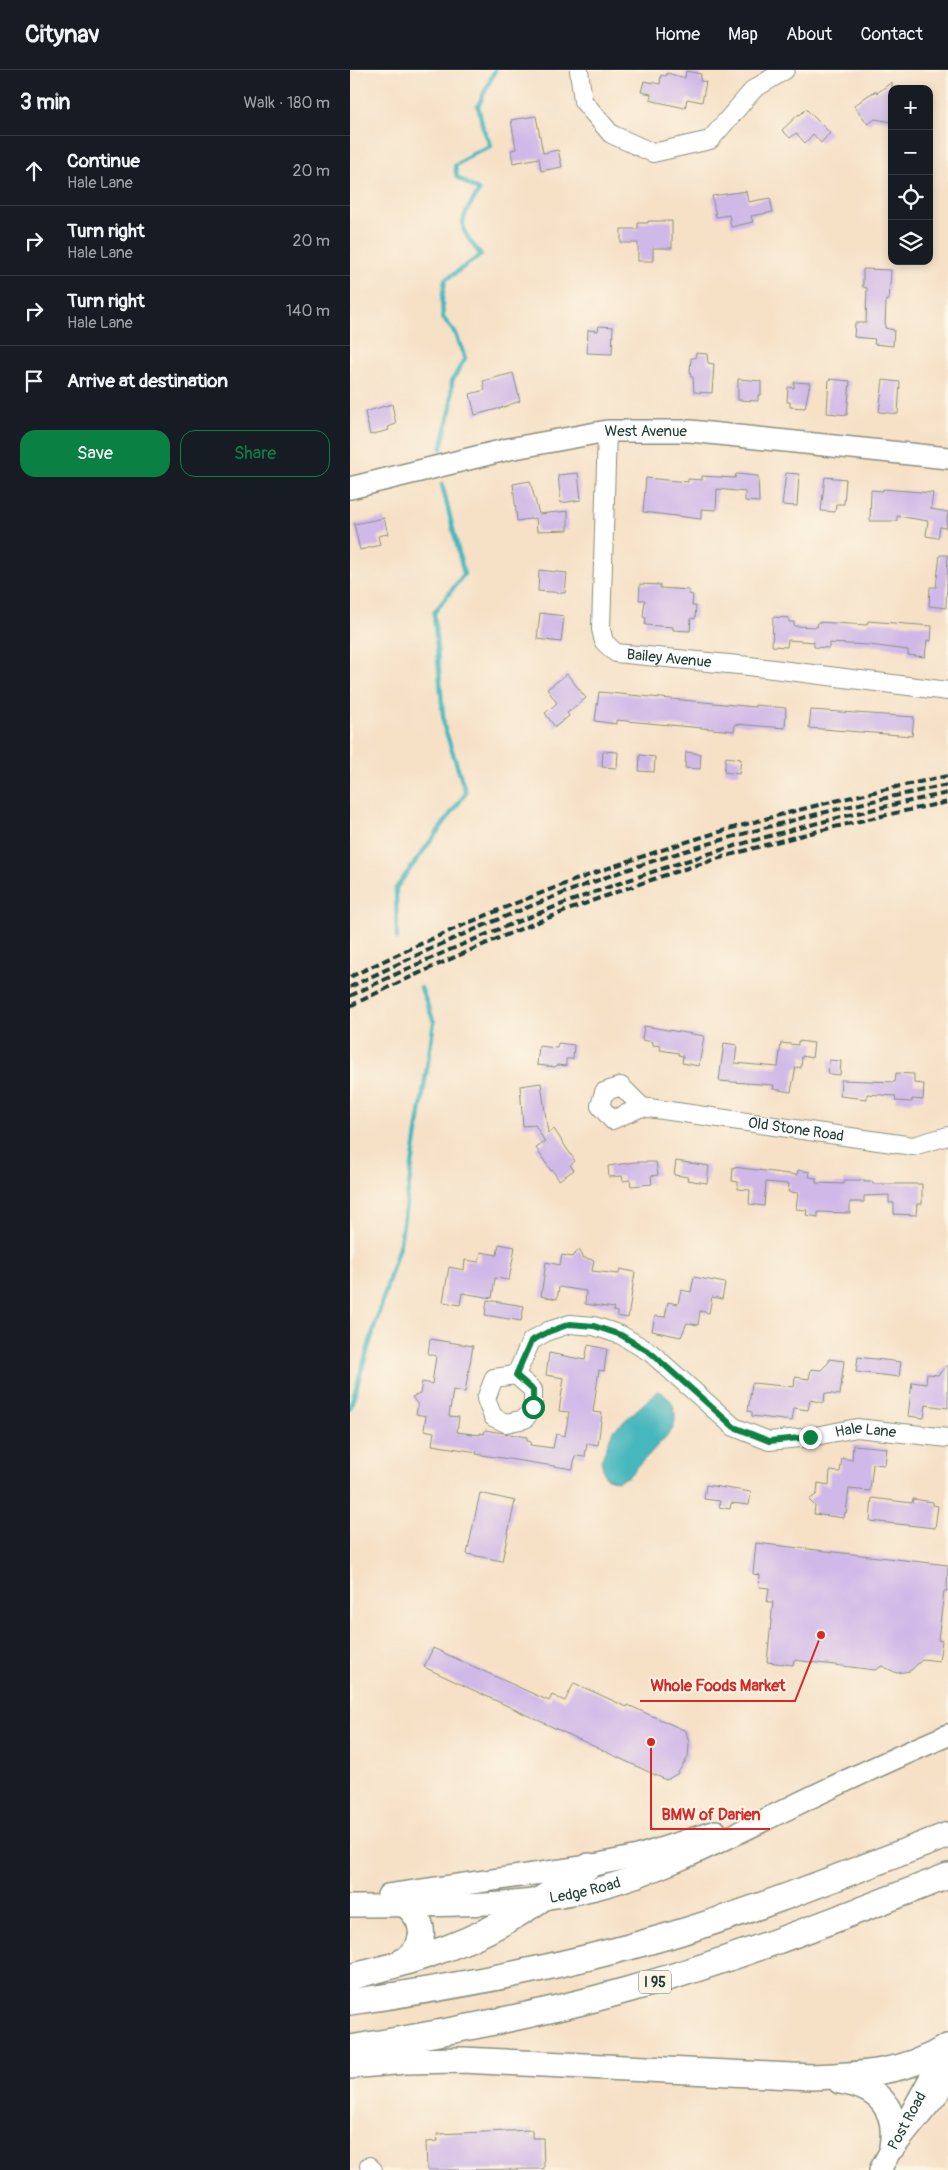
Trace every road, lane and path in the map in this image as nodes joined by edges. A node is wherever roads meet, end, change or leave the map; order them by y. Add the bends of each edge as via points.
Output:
1 (579, 70) edge
2 (785, 70) edge
3 (607, 431) junction
4 (948, 458) edge
5 (350, 488) edge
6 (948, 691) edge
7 (642, 1107) dead end
8 (948, 1136) edge
9 (516, 1375) dead end
10 (948, 1438) edge
11 (948, 1735) edge
12 (803, 1801) junction
13 (948, 1835) edge
14 (590, 1866) junction
15 (948, 1876) edge
16 (540, 1900) junction
17 (350, 1901) edge
18 (406, 1905) junction
19 (350, 1906) edge
20 (388, 1968) junction
21 (350, 1977) edge
22 (350, 2002) edge
23 (947, 2046) edge
24 (350, 2048) edge
25 (350, 2066) edge
26 (812, 2077) junction
27 (948, 2078) edge
28 (892, 2147) junction
29 (880, 2170) edge

1 - 2 street via 583,101 611,134 653,153 710,140 754,89
3 - 4 main road, West Avenue via 690,431
3 - 5 main road, West Avenue via 509,449
3 - 6 street, Bailey Avenue via 601,629 604,642 616,653
7 - 8 street, Old Stone Road via 913,1146
9 - 10 street, Hale Lane via 531,1341 570,1324 594,1326 621,1335 651,1353 734,1427 769,1441 857,1428
11 - 12 main road, Ledge Road
12 - 14 main road, Ledge Road via 646,1853
12 - 16 main road, Ledge Road via 672,1865 592,1890
13 - 22 highway via 768,1903 617,1950 515,1974
14 - 16 highway
14 - 17 main road, Ledge Road
15 - 24 highway, I 95 via 740,1955 628,1990 472,2027
16 - 18 main road, Ledge Road via 462,1907
16 - 20 highway via 465,1942
18 - 19 main road, Ledge Road
18 - 20 highway via 420,1924 422,1938 411,1956
20 - 21 highway
23 - 26 highway via 932,2057 904,2067
23 - 28 main road, Post Road
25 - 26 highway via 452,2060
26 - 28 highway via 862,2086 880,2097 891,2115
27 - 28 highway
28 - 29 main road, Post Road

